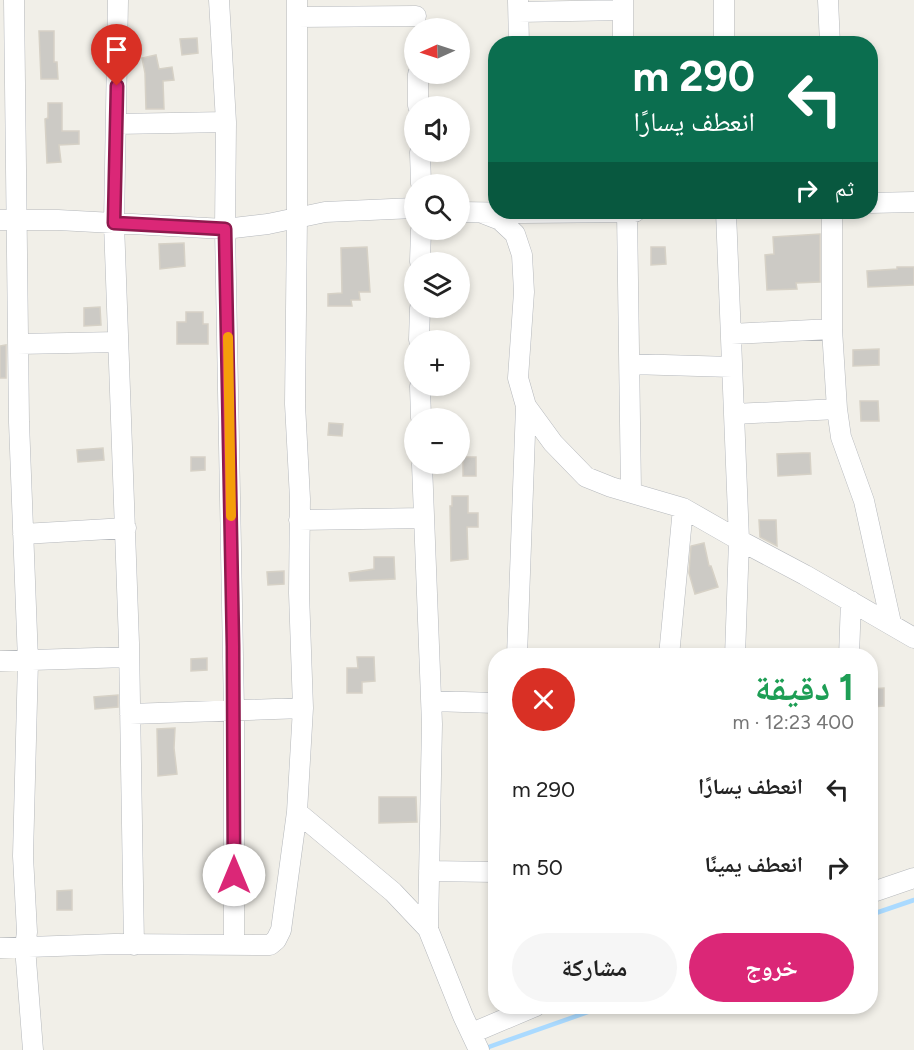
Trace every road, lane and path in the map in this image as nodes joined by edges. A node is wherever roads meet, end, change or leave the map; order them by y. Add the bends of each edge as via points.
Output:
1 (14, 0) edge
2 (118, 0) edge
3 (219, 0) edge
4 (724, 0) edge
5 (828, 0) edge
6 (623, 5) edge
7 (518, 6) edge
8 (297, 9) edge
9 (416, 15) edge
10 (519, 36) edge
11 (623, 36) edge
12 (724, 36) edge
13 (830, 36) edge
14 (226, 122) junction
15 (116, 124) junction
16 (878, 202) edge
17 (914, 202) edge
18 (404, 208) edge
19 (470, 212) edge
20 (482, 213) junction
21 (488, 213) edge
22 (488, 215) edge
23 (297, 217) junction
24 (8, 219) edge
25 (497, 219) edge
26 (627, 219) edge
27 (726, 219) edge
28 (832, 219) edge
29 (114, 223) junction
30 (225, 229) junction
31 (832, 329) junction
32 (731, 334) junction
33 (118, 342) junction
34 (18, 344) junction
35 (630, 364) junction
36 (732, 366) junction
37 (526, 406) junction
38 (837, 409) junction
39 (734, 414) junction
40 (9, 422) edge
41 (422, 474) edge
42 (631, 491) junction
43 (683, 508) junction
44 (424, 518) junction
45 (299, 520) junction
46 (126, 528) junction
47 (23, 534) junction
48 (738, 540) junction
49 (851, 601) junction
50 (891, 623) junction
51 (914, 638) edge
52 (516, 648) edge
53 (670, 648) edge
54 (735, 648) edge
55 (849, 648) edge
56 (128, 657) junction
57 (0, 661) edge
58 (28, 661) junction
59 (432, 701) junction
60 (488, 703) edge
61 (303, 708) junction
62 (234, 711) junction
63 (130, 714) junction
64 (297, 812) junction
65 (429, 871) junction
66 (488, 872) edge
67 (914, 878) edge
68 (878, 890) edge
69 (428, 929) junction
70 (134, 945) junction
71 (234, 945) junction
72 (25, 947) junction
73 (0, 948) edge
74 (521, 1014) edge
75 (475, 1042) edge
76 (33, 1050) edge

1 - 24 street
2 - 15 street
3 - 14 street
4 - 12 street
5 - 13 street
6 - 7 street
6 - 11 street
7 - 10 street
8 - 9 street
8 - 23 street
14 - 15 street
14 - 30 street
15 - 29 street
16 - 17 street
18 - 23 street
19 - 20 street
20 - 21 street
20 - 22 street
23 - 30 street
23 - 45 street via 295,404
24 - 29 street
24 - 34 street
25 - 37 street via 515,234 522,255 524,292 518,378
26 - 35 street
27 - 32 street
28 - 31 street
29 - 30 street
29 - 33 street
30 - 62 street
31 - 32 street
31 - 38 street
32 - 36 street
33 - 34 street
33 - 46 street
34 - 40 street
35 - 36 street
35 - 42 street
36 - 39 street
37 - 42 street via 553,443 586,477
37 - 52 street
38 - 39 street
38 - 50 street via 841,437 864,501
39 - 48 street
40 - 47 street
41 - 44 street
42 - 43 street
43 - 48 street
43 - 53 street
44 - 45 street
44 - 59 street
45 - 61 street
46 - 47 street
46 - 56 street
47 - 58 street
48 - 49 street
48 - 54 street
49 - 50 street
49 - 55 street
50 - 51 street
56 - 58 street
56 - 63 street
57 - 58 street
58 - 72 street
59 - 60 street
59 - 65 street
61 - 62 street
61 - 64 street
62 - 63 street
62 - 71 street
63 - 70 street
64 - 69 street via 393,892
64 - 71 street via 276,940 270,945
65 - 66 street
65 - 69 street
67 - 68 street
69 - 75 street
70 - 71 street
70 - 72 street
72 - 73 street
72 - 76 street
74 - 75 street

